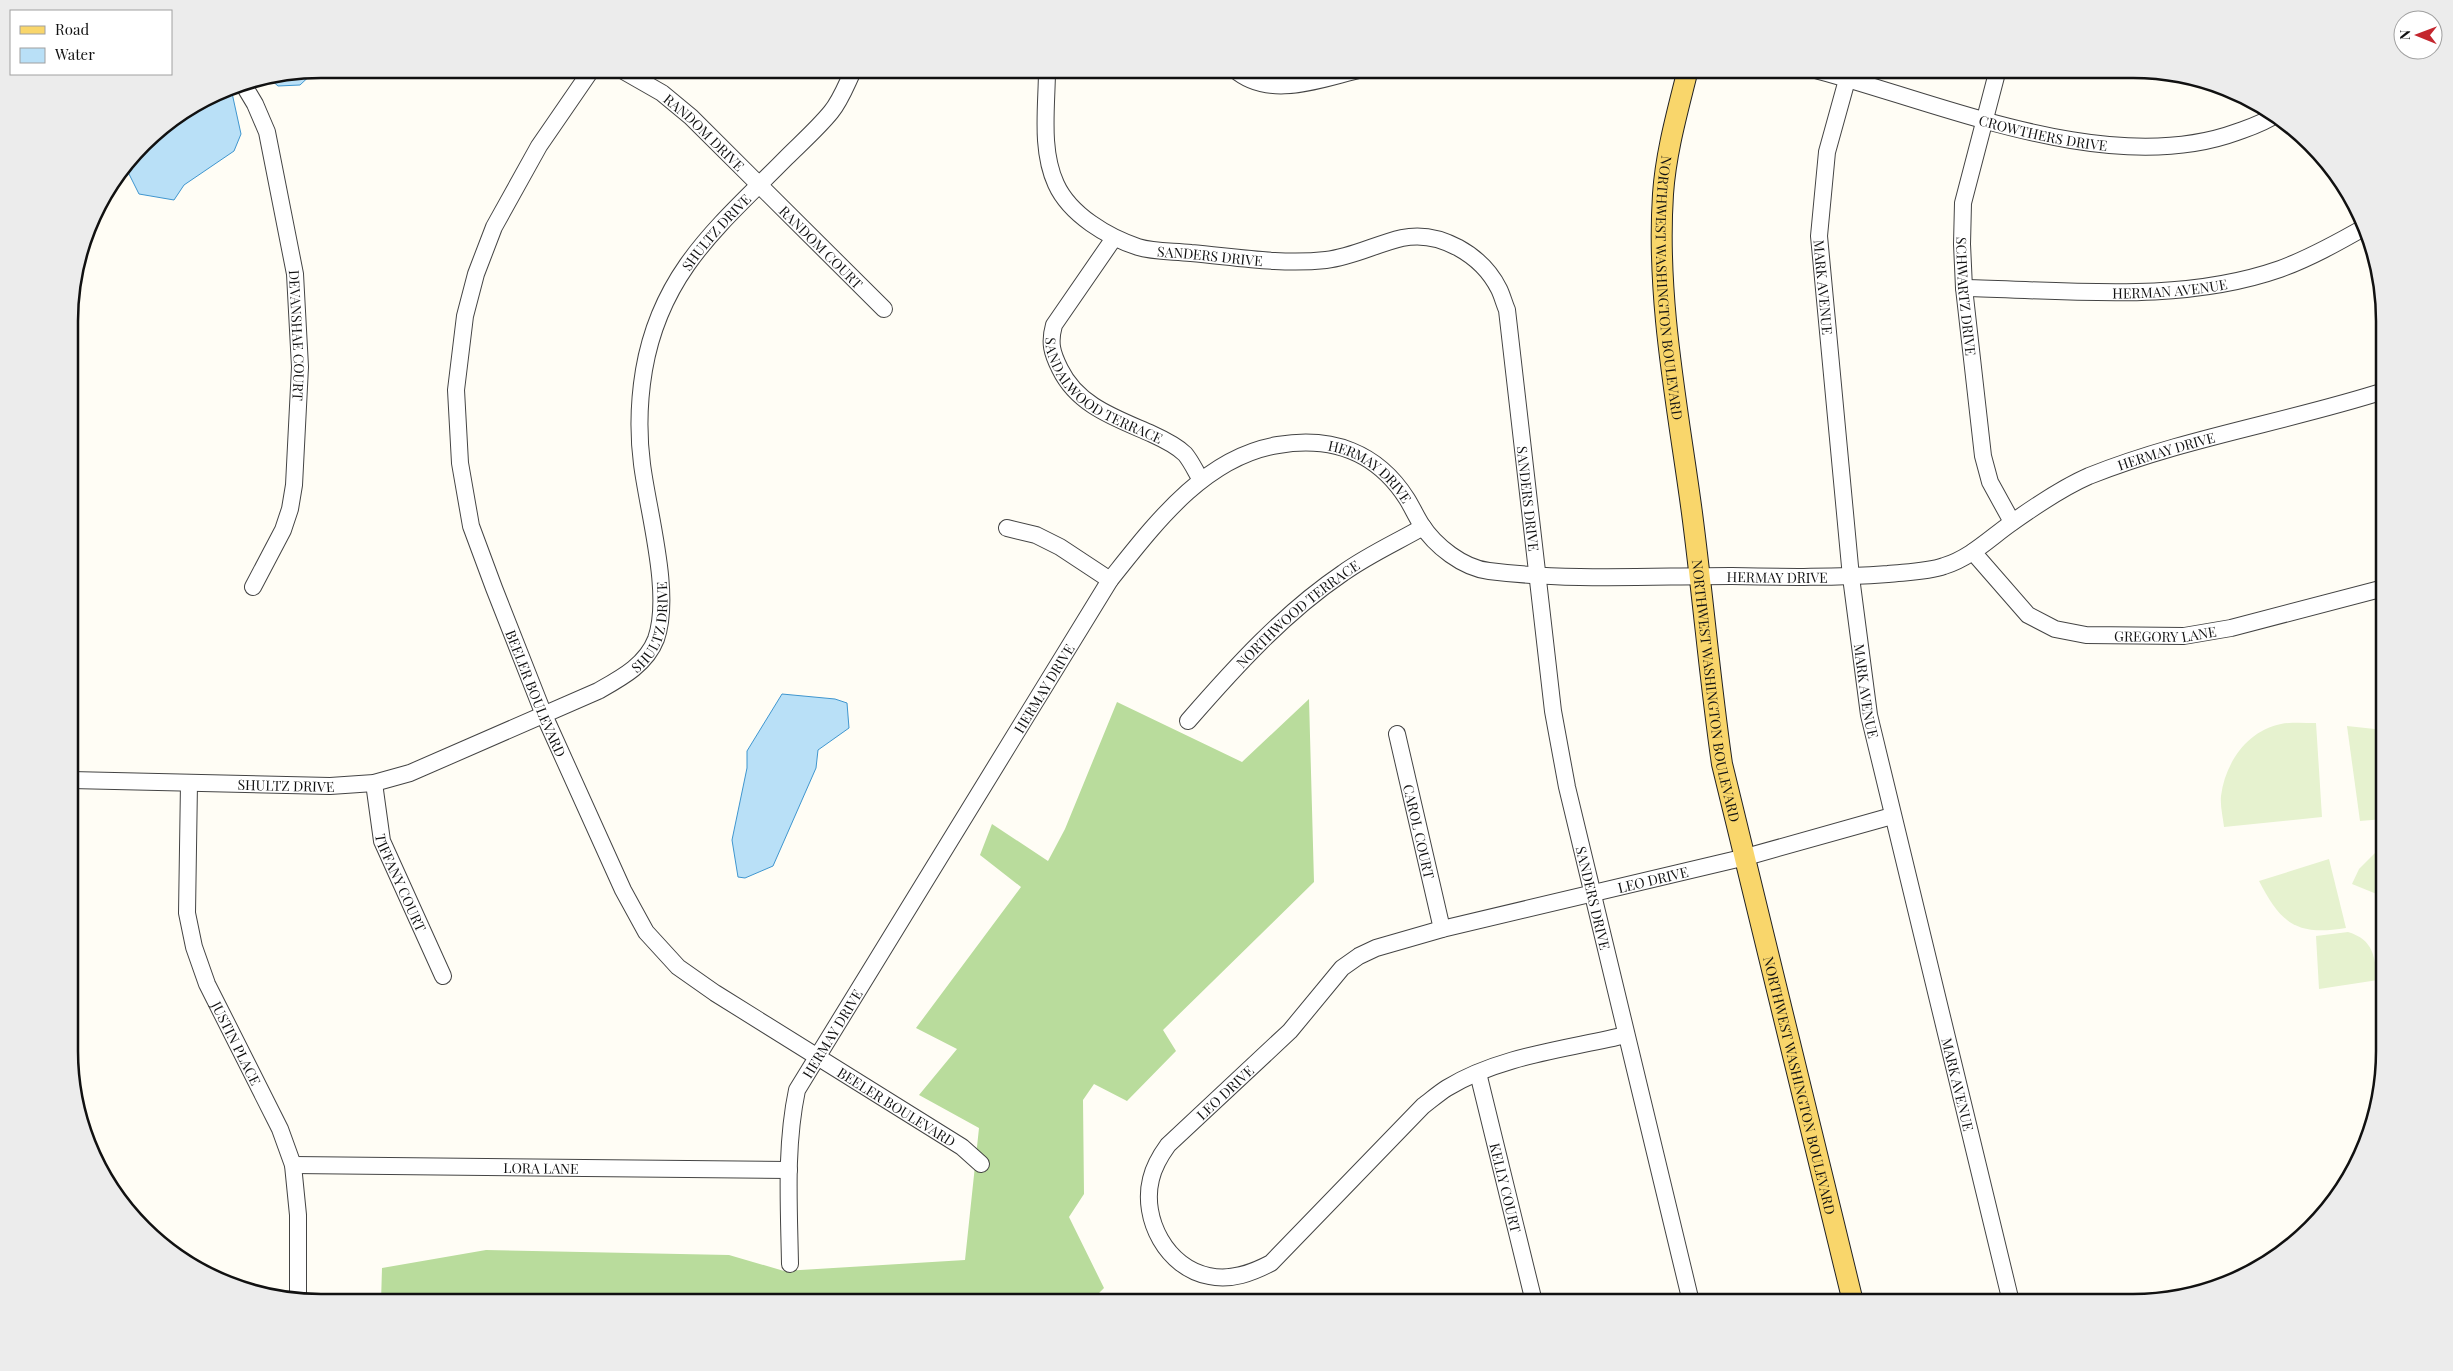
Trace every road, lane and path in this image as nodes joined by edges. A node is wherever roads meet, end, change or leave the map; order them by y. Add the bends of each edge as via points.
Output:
1 (586, 77) edge
2 (634, 77) edge
3 (850, 77) edge
4 (1047, 77) edge
5 (1245, 77) edge
6 (1325, 77) edge
7 (1686, 77) edge
8 (1847, 77) edge
9 (1860, 77) edge
10 (1996, 77) edge
11 (246, 89) edge
12 (2269, 119) edge
13 (1985, 120) junction
14 (760, 184) junction
15 (2358, 231) edge
16 (1114, 238) junction
17 (1964, 288) junction
18 (884, 309) dead end
19 (2376, 392) edge
20 (1201, 480) junction
21 (2012, 522) junction
22 (1423, 527) junction
23 (1007, 528) dead end
24 (1974, 552) junction
25 (1539, 576) junction
26 (1700, 576) junction
27 (1852, 577) junction
28 (1110, 580) junction
29 (252, 586) dead end
30 (2376, 590) edge
31 (544, 715) junction
32 (1188, 721) dead end
33 (1397, 734) dead end
34 (78, 780) edge
35 (189, 783) junction
36 (374, 783) junction
37 (1892, 816) junction
38 (1746, 857) junction
39 (1591, 894) junction
40 (1442, 929) junction
41 (443, 976) dead end
42 (1626, 1035) junction
43 (816, 1058) junction
44 (1478, 1073) junction
45 (981, 1164) dead end
46 (293, 1166) junction
47 (789, 1170) junction
48 (790, 1264) dead end
49 (298, 1292) edge
50 (1532, 1294) edge
51 (1689, 1294) edge
52 (1851, 1294) edge
53 (2009, 1294) edge

1 - 31 street, BEELER BOULEVARD via 539,146 494,227 464,316 456,390 460,464 472,526
2 - 14 street, RANDOM DRIVE via 662,93 690,116
3 - 14 street, SHULTZ DRIVE via 831,112
4 - 16 street, SANDERS DRIVE via 1046,139 1057,186 1071,206
5 - 6 street via 1259,84 1282,86
7 - 26 main road, NORTHWEST WASHINGTON BOULEVARD via 1669,145 1663,193 1662,248 1665,308
8 - 27 street, MARK AVENUE via 1827,152 1820,236
9 - 13 street, CROWTHERS DRIVE
10 - 13 street, SCHWARTZ DRIVE
11 - 29 street, DEVANSHAE COURT via 267,132 295,274 300,367 290,509 283,530
12 - 13 street, CROWTHERS DRIVE via 2220,138 2170,147 2069,141
13 - 17 street, SCHWARTZ DRIVE via 1963,203
14 - 18 street, RANDOM COURT
14 - 31 street, SHULTZ DRIVE via 712,231 679,275 657,318 644,369 640,411 642,462 662,589 656,640 645,658 625,676
15 - 17 street, HERMAN AVENUE via 2328,249 2279,269 2185,289 2131,292
16 - 20 street, SANDALWOOD TERRACE via 1054,325 1050,340 1052,354 1075,392 1095,408 1166,440 1185,454
16 - 25 street, SANDERS DRIVE via 1141,248 1281,261 1345,258 1404,238 1449,242 1469,254 1485,268 1499,288 1507,310
17 - 21 street, SCHWARTZ DRIVE via 1983,456 1990,482
19 - 21 street, HERMAY DRIVE via 2143,457 2085,478
20 - 22 street, HERMAY DRIVE via 1245,455 1276,445 1325,443 1368,457 1406,497
20 - 28 street, HERMAY DRIVE via 1161,520
21 - 24 street, HERMAY DRIVE
22 - 25 street, HERMAY DRIVE via 1466,565 1484,571
22 - 32 street, NORTHWOOD TERRACE via 1343,572 1255,647
23 - 28 street via 1036,535 1052,543
24 - 27 street, HERMAY DRIVE via 1945,566
24 - 30 street, GREGORY LANE via 2028,615 2055,629 2086,635 2184,636 2231,628
25 - 26 street, HERMAY DRIVE
25 - 39 street, SANDERS DRIVE via 1553,710
26 - 27 street, HERMAY DRIVE
26 - 38 main road, NORTHWEST WASHINGTON BOULEVARD via 1722,764
27 - 37 street, MARK AVENUE via 1869,715
28 - 43 street, HERMAY DRIVE
31 - 36 street, SHULTZ DRIVE via 410,772
31 - 43 street, BEELER BOULEVARD via 623,890 646,932 678,966
33 - 40 street, CAROL COURT
34 - 35 street, SHULTZ DRIVE
35 - 36 street, SHULTZ DRIVE via 330,786
35 - 46 street, JUSTIN PLACE via 187,913 194,947 207,984 280,1129
36 - 41 street, TIFFANY COURT via 382,841
37 - 38 street, LEO DRIVE
37 - 53 street, MARK AVENUE
38 - 39 street, LEO DRIVE
38 - 52 main road, NORTHWEST WASHINGTON BOULEVARD
39 - 40 street, LEO DRIVE
39 - 42 street, SANDERS DRIVE
40 - 44 street, LEO DRIVE via 1376,948 1342,968 1290,1031 1168,1145 1157,1161 1151,1180 1149,1203 1153,1225 1168,1253 1188,1268 1208,1276 1227,1278 1250,1274 1282,1253 1422,1106 1447,1088
42 - 44 street, LEO DRIVE via 1513,1061
42 - 51 street, SANDERS DRIVE
43 - 45 street, BEELER BOULEVARD via 962,1147
43 - 47 street, HERMAY DRIVE via 797,1090 791,1118
44 - 50 street, KELLY COURT
46 - 47 street, LORA LANE
46 - 49 street, JUSTIN PLACE via 298,1215
47 - 48 street, HERMAY DRIVE

